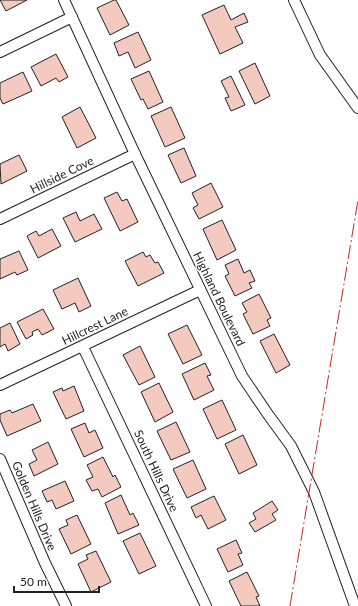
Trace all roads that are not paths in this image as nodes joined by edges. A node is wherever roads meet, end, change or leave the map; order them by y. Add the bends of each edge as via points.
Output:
1 (64, 0) edge
2 (294, 0) edge
3 (72, 17) junction
4 (0, 52) edge
5 (358, 108) edge
6 (135, 154) junction
7 (0, 219) edge
8 (200, 290) junction
9 (82, 347) junction
10 (0, 386) edge
11 (0, 459) edge
12 (66, 606) edge
13 (206, 606) edge
14 (355, 606) edge

1 - 3 street, Highland Boulevard
2 - 5 street via 320,55
3 - 4 street
3 - 6 street, Highland Boulevard
6 - 7 street, Hillside Cove
6 - 8 street, Highland Boulevard
8 - 9 street, Hillcrest Lane
8 - 14 street, Highland Boulevard via 242,376 292,446 314,492
9 - 10 street, Hillcrest Lane
9 - 13 street, South Hills Drive
11 - 12 street, Golden Hills Drive

